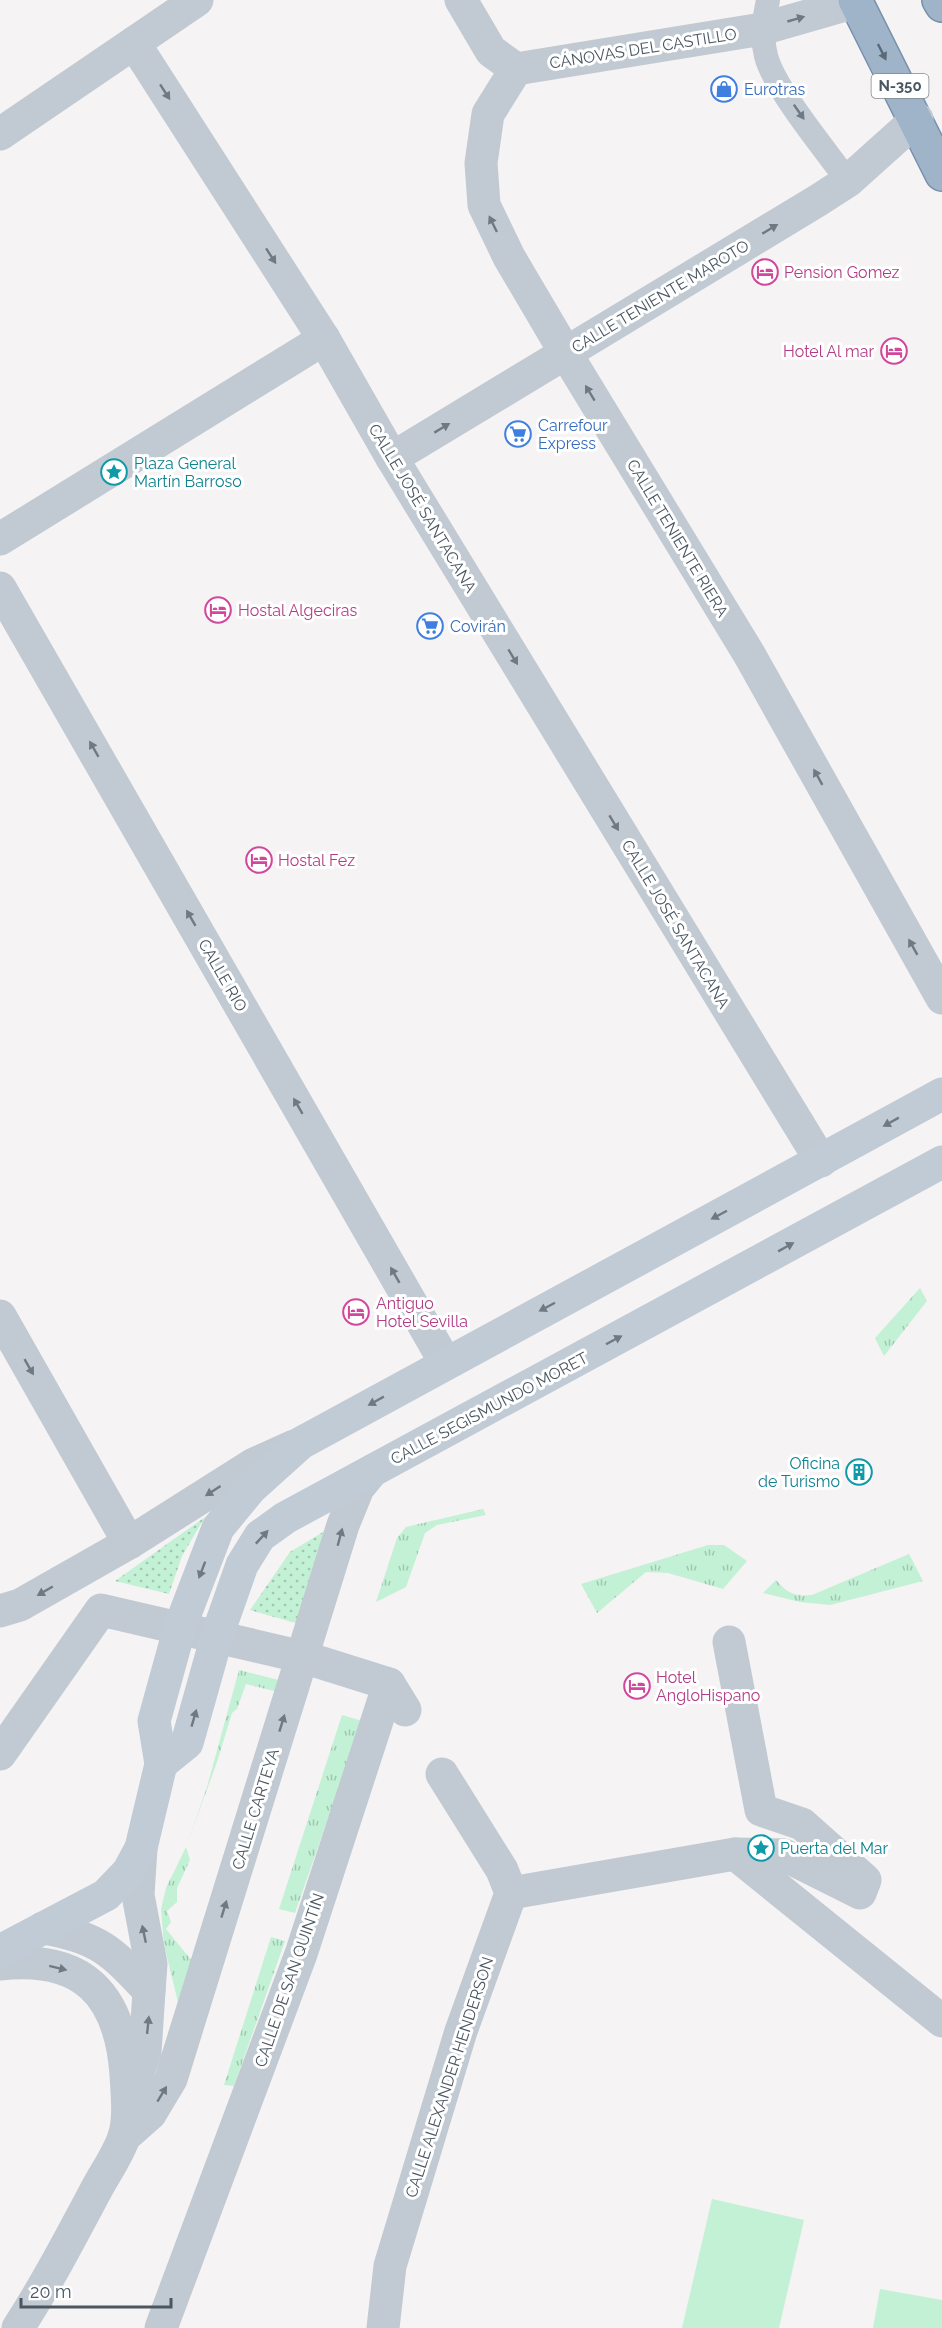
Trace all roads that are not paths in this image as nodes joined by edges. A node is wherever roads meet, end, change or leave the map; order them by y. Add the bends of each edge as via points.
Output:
1 (197, 0) edge
2 (461, 0) edge
3 (939, 0) edge
4 (856, 1) edge
5 (942, 5) edge
6 (765, 14) edge
7 (134, 43) junction
8 (516, 69) junction
9 (917, 119) junction
10 (0, 134) edge
11 (942, 174) edge
12 (848, 181) junction
13 (324, 339) junction
14 (565, 352) junction
15 (392, 458) junction
16 (0, 538) edge
17 (0, 588) edge
18 (942, 999) edge
19 (942, 1094) edge
20 (821, 1161) junction
21 (942, 1162) edge
22 (0, 1316) edge
23 (445, 1362) junction
24 (301, 1443) junction
25 (372, 1471) junction
26 (129, 1543) junction
27 (82, 1570) junction
28 (101, 1610) junction
29 (0, 1611) edge
30 (180, 1627) junction
31 (217, 1636) junction
32 (729, 1642) dead end
33 (303, 1657) junction
34 (0, 1754) edge
35 (161, 1764) junction
36 (442, 1774) dead end
37 (141, 1848) junction
38 (735, 1854) junction
39 (511, 1893) junction
40 (43, 1928) junction
41 (0, 1951) edge
42 (0, 1964) edge
43 (149, 1991) junction
44 (942, 2021) edge
45 (128, 2102) junction
46 (124, 2138) junction
47 (18, 2328) edge
48 (161, 2328) edge
49 (383, 2328) edge

1 - 7 street
2 - 8 street via 491,51
3 - 5 highway
6 -> 4 street, CÁNOVAS DEL CASTILLO
4 -> 9 highway, N-350
6 - 8 street, CÁNOVAS DEL CASTILLO
6 -> 12 lane via 766,57 778,83
7 - 10 street
7 -> 13 street, CALLE JOSÉ SANTACANA
14 -> 8 street, CALLE TENIENTE RIERA via 484,205 481,163 488,114
9 - 11 highway, N-350
9 - 12 street, CALLE TENIENTE MAROTO
14 -> 12 street, CALLE TENIENTE MAROTO
13 - 15 street, CALLE JOSÉ SANTACANA
13 - 16 street
15 -> 14 street, CALLE TENIENTE MAROTO
18 -> 14 street, CALLE TENIENTE RIERA via 748,654
15 -> 20 street, CALLE JOSÉ SANTACANA
23 -> 17 street, CALLE RIO
19 -> 20 main road
20 -> 23 main road
25 -> 21 main road, CALLE SEGISMUNDO MORET
22 -> 26 street
23 -> 24 main road
24 -> 26 street via 254,1464
24 -> 30 main road via 251,1488 218,1528
31 -> 25 main road, CALLE SEGISMUNDO MORET via 242,1565 260,1536 285,1518
33 -> 25 street, CALLE CARTEYA via 343,1525 358,1488
26 - 27 street
27 - 28 street
27 -> 29 street via 20,1605
28 - 30 street
28 - 34 street
30 - 31 street
30 - 35 main road via 154,1721
31 - 33 street
35 -> 31 main road, CALLE SEGISMUNDO MORET via 187,1743
32 - 38 street via 761,1810 802,1824 865,1880 860,1893 784,1855
46 -> 33 street, CALLE CARTEYA via 150,2115 171,2079
33 - 48 street, CALLE DE SAN QUINTÍN via 397,1697
35 - 37 main road
36 - 39 street via 502,1870
37 - 40 main road via 124,1878 106,1895
43 -> 37 street, CALLE CARTEYA via 151,1964 138,1895
38 - 39 street
38 - 44 street
39 - 49 street, CALLE ALEXANDER HENDERSON via 461,2031 390,2266
40 - 41 main road
40 - 43 street via 99,1943 119,1958
42 -> 45 street, CALLE CARTEYA via 45,1964 66,1970 87,1980 103,1995 117,2021
45 -> 43 street, CALLE CARTEYA via 145,2053
45 - 46 street, CALLE CARTEYA
46 - 47 street, CALLE CARTEYA

